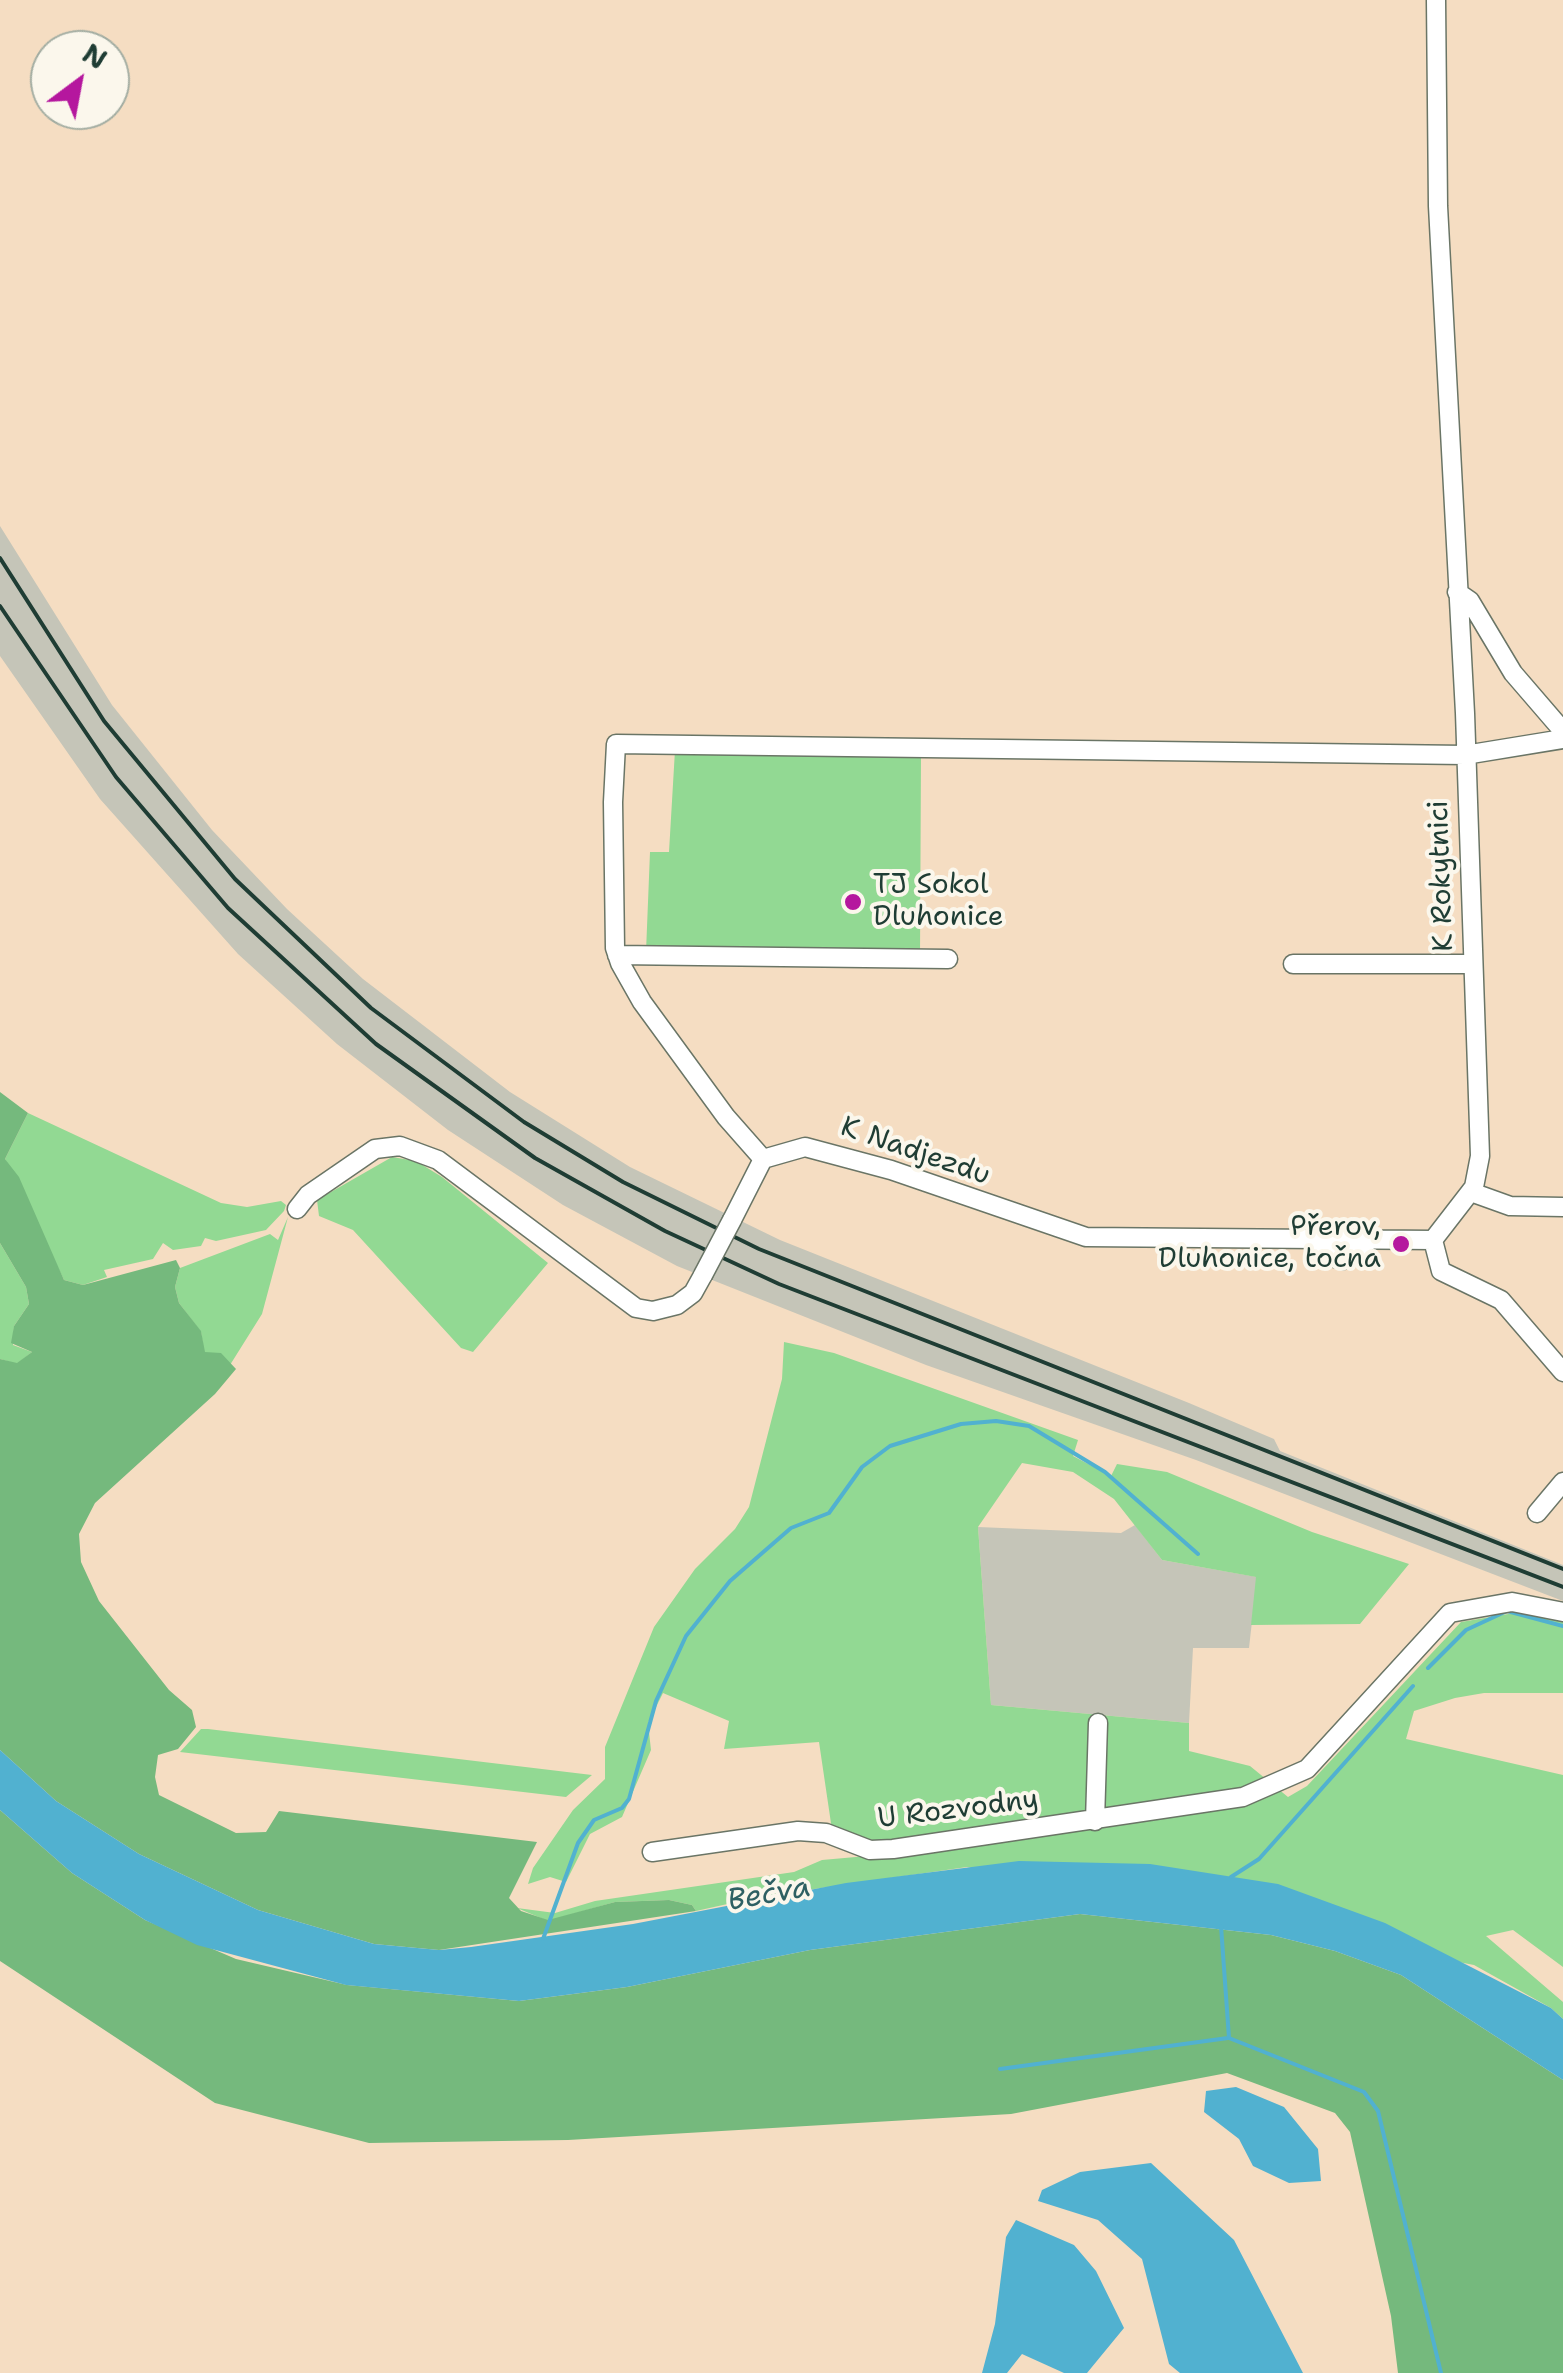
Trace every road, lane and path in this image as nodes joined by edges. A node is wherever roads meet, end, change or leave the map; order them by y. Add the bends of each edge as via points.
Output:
1 (1436, 0) edge
2 (1457, 592) junction
3 (1563, 731) edge
4 (1563, 739) edge
5 (1465, 755) junction
6 (618, 954) junction
7 (948, 959) dead end
8 (1293, 964) dead end
9 (1473, 964) junction
10 (763, 1159) junction
11 (1471, 1192) junction
12 (1563, 1206) edge
13 (296, 1209) dead end
14 (1433, 1240) junction
15 (1563, 1372) edge
16 (1563, 1482) edge
17 (1536, 1513) dead end
18 (1563, 1612) edge
19 (1098, 1723) dead end
20 (1095, 1821) junction
21 (652, 1852) dead end

1 - 2 street, K Rokytnici via 1438,206
2 - 3 street
2 - 5 street, K Rokytnici
4 - 5 street
5 - 6 street via 616,744
5 - 9 street, K Rokytnici
6 - 7 street
6 - 10 street via 642,1002
8 - 9 street
9 - 11 street, K Rokytnici via 1480,1156
10 - 13 street, bridge via 693,1293 654,1311 636,1308 438,1160 400,1146 375,1149
10 - 14 street, K Nadjezdu via 794,1148 828,1150 1086,1237 1318,1238 1324,1255 1343,1260 1373,1238
11 - 12 street via 1510,1206
11 - 14 street, K Rokytnici
14 - 15 street via 1441,1271 1501,1300
16 - 17 street
18 - 20 street, U Rozvodny via 1522,1602 1450,1614 1330,1749 1295,1778 1243,1797
19 - 20 street
20 - 21 street, U Rozvodny via 883,1850 826,1832 798,1831

